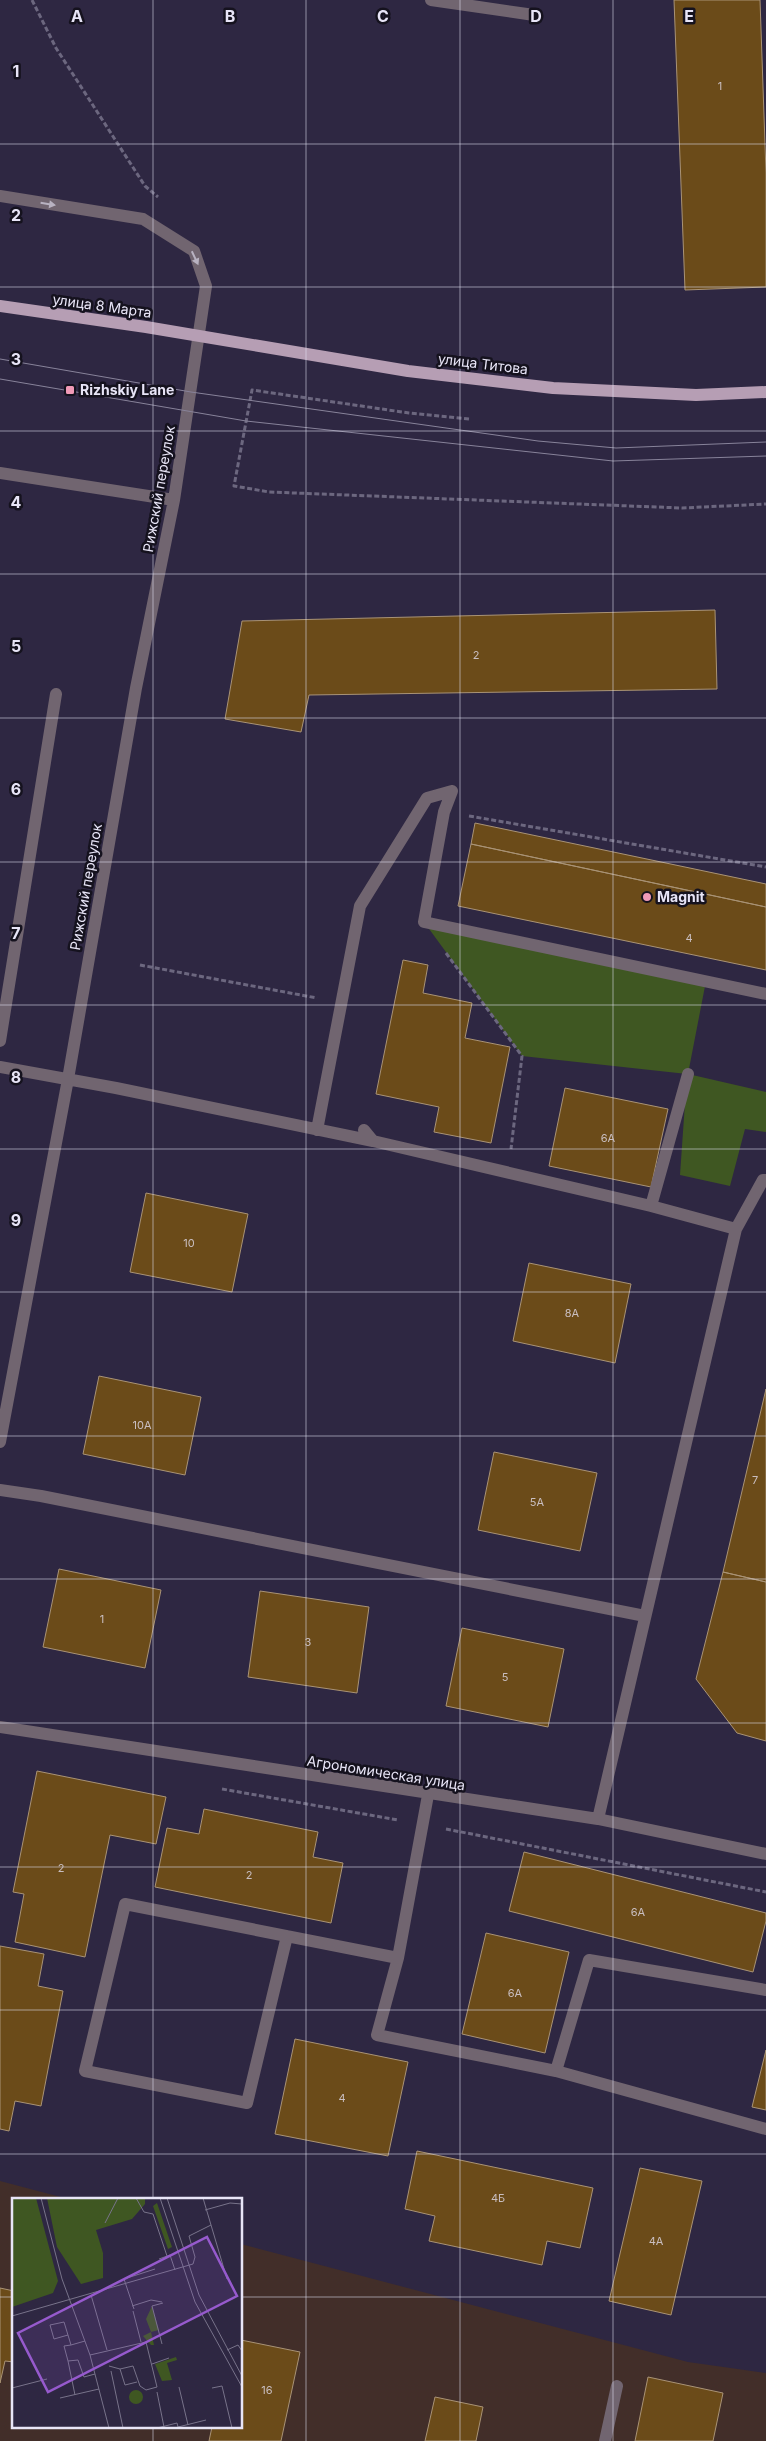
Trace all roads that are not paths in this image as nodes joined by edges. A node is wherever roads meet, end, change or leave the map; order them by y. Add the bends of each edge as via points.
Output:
1 (431, 0) edge
2 (534, 15) dead end
3 (0, 196) edge
4 (0, 306) edge
5 (198, 337) junction
6 (766, 392) edge
7 (0, 473) edge
8 (174, 500) junction
9 (56, 694) dead end
10 (766, 994) edge
11 (0, 1041) edge
12 (0, 1067) edge
13 (688, 1074) dead end
14 (68, 1079) junction
15 (317, 1130) junction
16 (364, 1130) dead end
17 (372, 1141) junction
18 (766, 1180) edge
19 (651, 1206) junction
20 (736, 1229) junction
21 (0, 1442) edge
22 (0, 1490) edge
23 (645, 1616) junction
24 (0, 1727) edge
25 (428, 1795) junction
26 (598, 1819) junction
27 (766, 1854) edge
28 (287, 1936) junction
29 (398, 1958) junction
30 (766, 1990) edge
31 (556, 2071) junction
32 (766, 2129) edge
33 (617, 2386) dead end
34 (605, 2441) edge

1 - 2 street
3 -> 5 street, Рижский переулок via 143,219 194,252 206,286
4 - 5 main road, улица 8 Марта
5 - 6 main road, улица Титова via 408,371 553,388 696,396
5 - 8 street, Рижский переулок
7 - 8 street
8 - 14 street, Рижский переулок via 136,688
9 - 11 street
10 - 15 street via 424,922 444,812 452,791 427,798 360,906
12 - 14 street
13 - 19 street
14 - 15 street
14 - 21 street, Рижский переулок
15 - 17 street
16 - 17 street
17 - 19 street
18 - 20 street via 762,1180
19 - 20 street
20 - 23 street
22 - 23 street
23 - 26 street
24 - 25 street, Агрономическая улица
25 - 26 street, Агрономическая улица
25 - 29 street
26 - 27 street, Агрономическая улица
28 - 28 street via 247,2103 85,2071 125,1904
28 - 29 street
29 - 31 street via 377,2035
30 - 31 street via 589,1960
31 - 32 street
33 - 34 street

